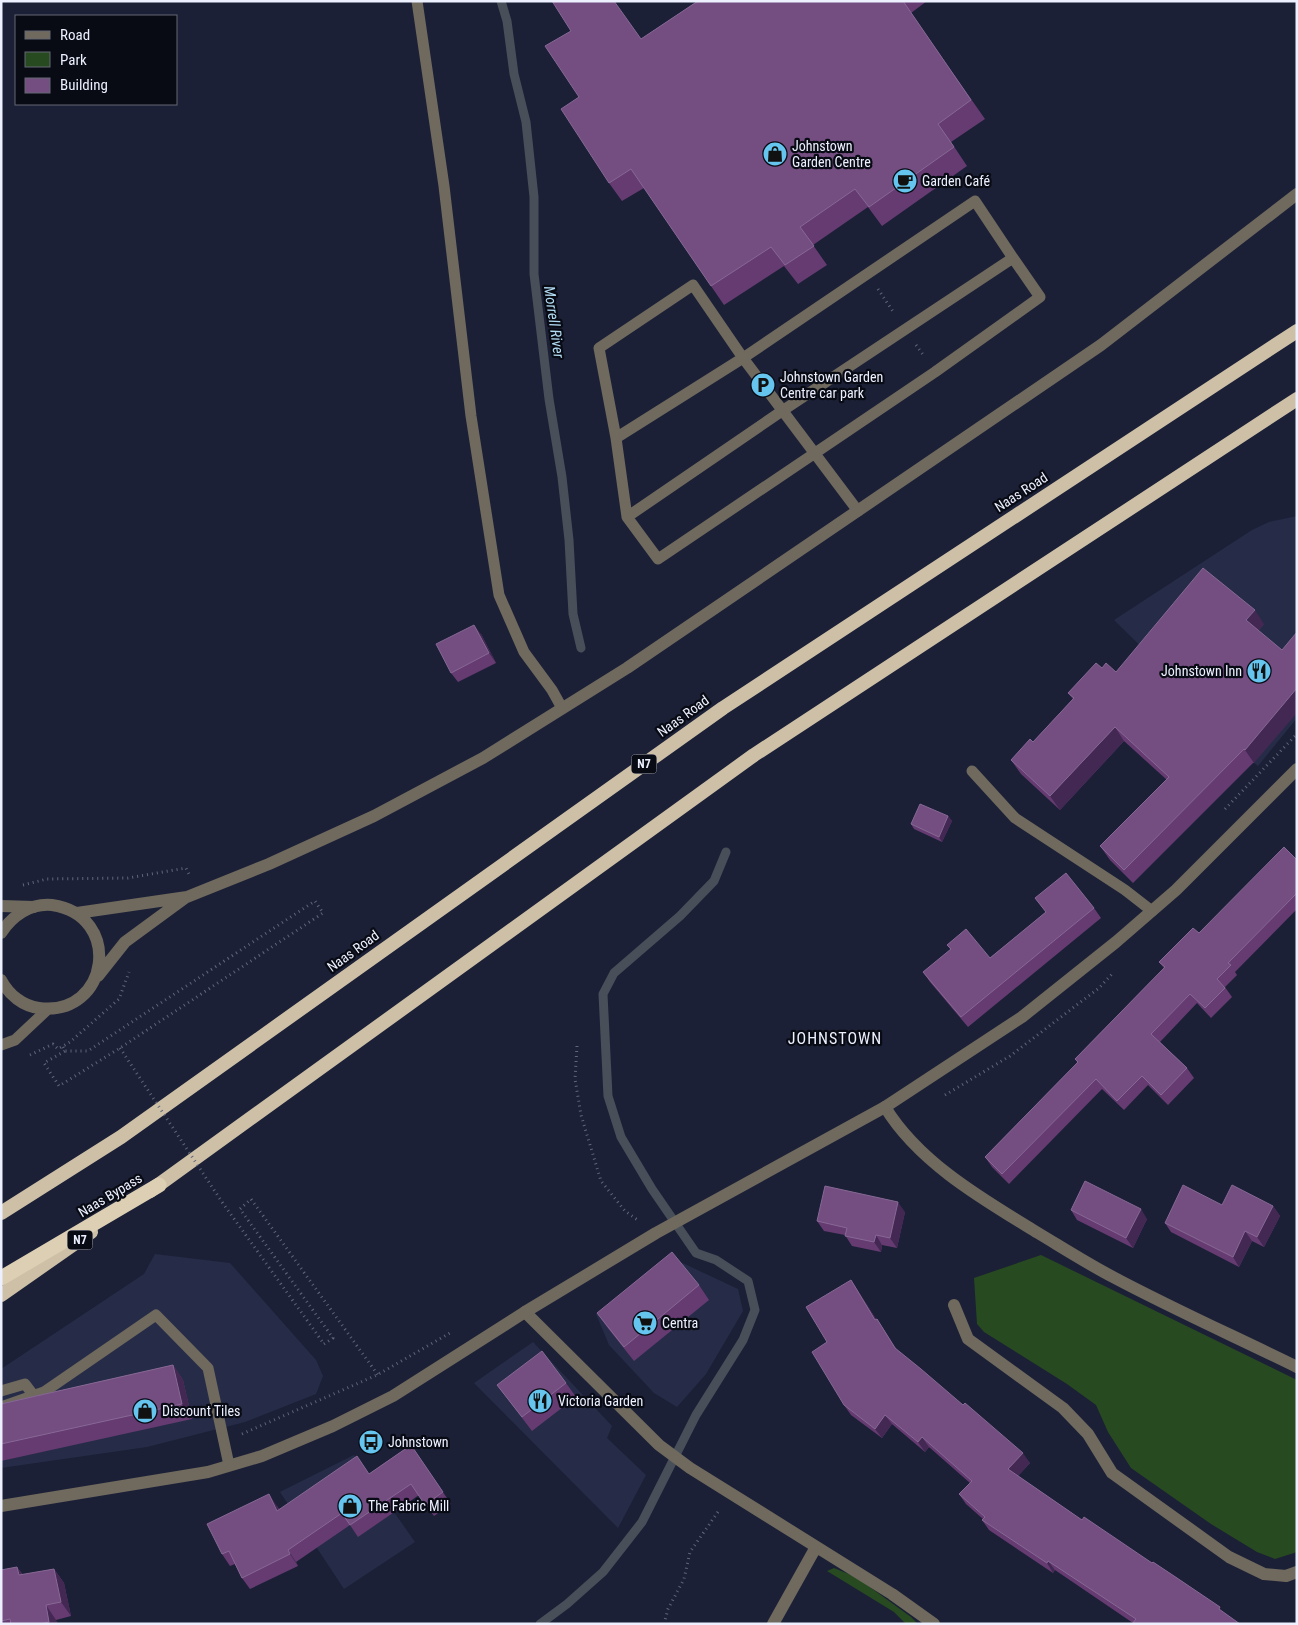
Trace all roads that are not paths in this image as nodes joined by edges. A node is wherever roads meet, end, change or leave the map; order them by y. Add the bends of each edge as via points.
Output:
1 (417, 1) edge
2 (1297, 194) edge
3 (1013, 258) junction
4 (1297, 331) edge
5 (743, 358) junction
6 (1297, 399) edge
7 (782, 411) junction
8 (616, 438) junction
9 (815, 454) junction
10 (858, 511) junction
11 (627, 517) junction
12 (562, 708) junction
13 (1297, 769) edge
14 (972, 771) dead end
15 (191, 895) junction
16 (1, 906) edge
17 (34, 907) junction
18 (1152, 911) junction
19 (77, 913) junction
20 (1, 933) edge
21 (96, 978) junction
22 (2, 984) edge
23 (48, 1009) junction
24 (1, 1045) edge
25 (885, 1107) junction
26 (159, 1185) junction
27 (1, 1213) edge
28 (1, 1278) edge
29 (1, 1294) edge
30 (954, 1305) dead end
31 (525, 1312) junction
32 (1297, 1367) edge
33 (1, 1391) edge
34 (34, 1396) junction
35 (1, 1407) edge
36 (229, 1465) junction
37 (1, 1506) edge
38 (816, 1547) junction
39 (1297, 1572) edge
40 (774, 1624) edge
41 (934, 1624) edge

1 - 12 lane via 444,186 471,416 499,595 524,652
2 - 10 street via 1101,345
3 - 5 lane via 976,201
3 - 7 lane
3 - 9 lane via 1040,296
4 - 27 highway, Naas Road / N7 via 722,708 121,1137
5 - 7 lane
5 - 8 lane
5 - 8 lane via 693,285 599,348
6 - 26 highway, N7 via 754,755
7 - 9 lane
7 - 11 lane
8 - 11 lane
9 - 10 lane
9 - 11 lane via 658,559
10 - 12 street via 627,668
12 - 15 street via 483,758 374,816
13 - 18 street
14 - 18 lane via 1015,818
15 - 19 street
15 - 21 street via 125,942
16 - 17 street
17 - 19 street via 63,907
17 - 20 street via 21,912
18 - 25 street via 1022,1017
19 - 21 street via 96,936 100,950
21 - 23 street via 76,1001 62,1008
22 - 23 street via 18,1000 33,1008
23 - 24 lane via 15,1040
25 - 31 street via 656,1233
25 - 32 street via 895,1124 925,1153 996,1208 1113,1277
26 - 28 highway, Naas Bypass
26 - 29 highway, N7
30 - 39 street via 968,1339 1063,1408 1088,1434 1112,1473 1229,1557 1264,1574 1286,1576
31 - 36 street via 393,1396 262,1456
31 - 38 street via 659,1445
33 - 34 lane via 25,1384
34 - 35 lane
34 - 36 lane via 156,1315 208,1368
36 - 37 street via 208,1472
38 - 40 street
38 - 41 street

